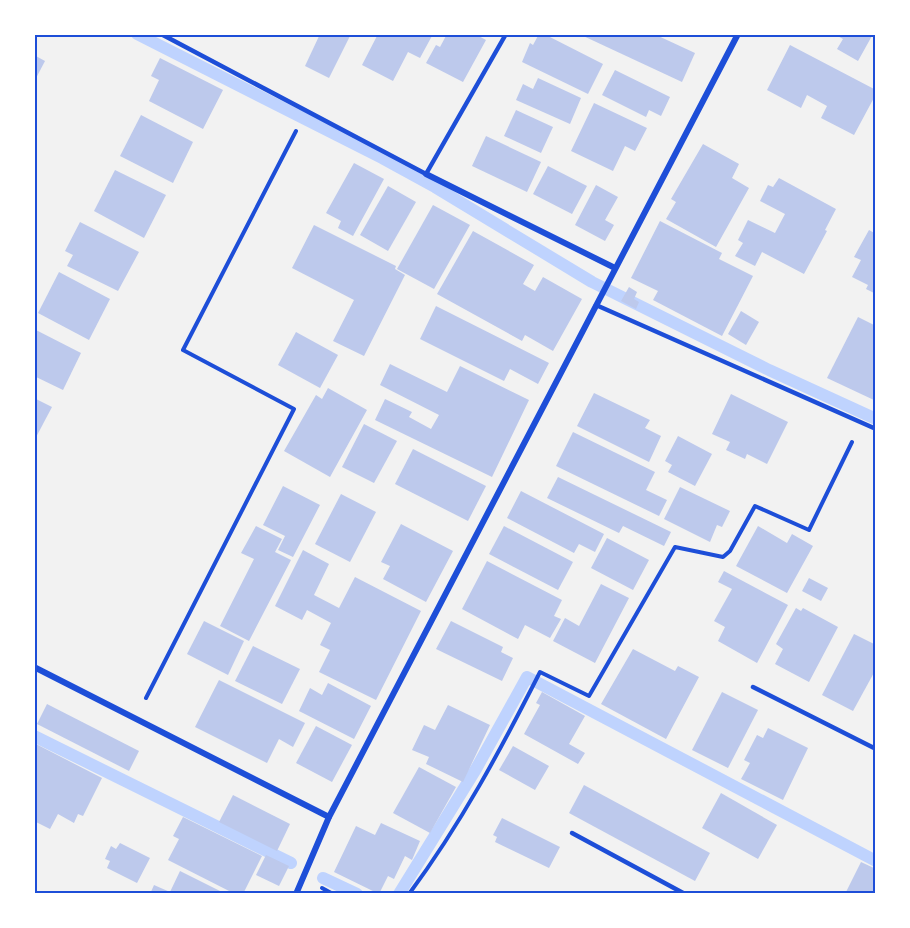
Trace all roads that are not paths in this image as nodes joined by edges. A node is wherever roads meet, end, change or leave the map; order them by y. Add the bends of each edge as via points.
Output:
1 (161, 34) edge
2 (506, 34) edge
3 (738, 34) edge
4 (426, 174) junction
5 (615, 268) junction
6 (596, 305) junction
7 (876, 429) edge
8 (34, 667) edge
9 (753, 687) dead end
10 (876, 749) edge
11 (328, 817) junction
12 (572, 833) dead end
13 (296, 894) edge
14 (685, 894) edge

1 - 4 lane
2 - 4 lane
3 - 5 street
4 - 5 street
5 - 6 street
6 - 7 lane
6 - 11 street
8 - 11 street
9 - 10 lane
11 - 13 street
12 - 14 lane

